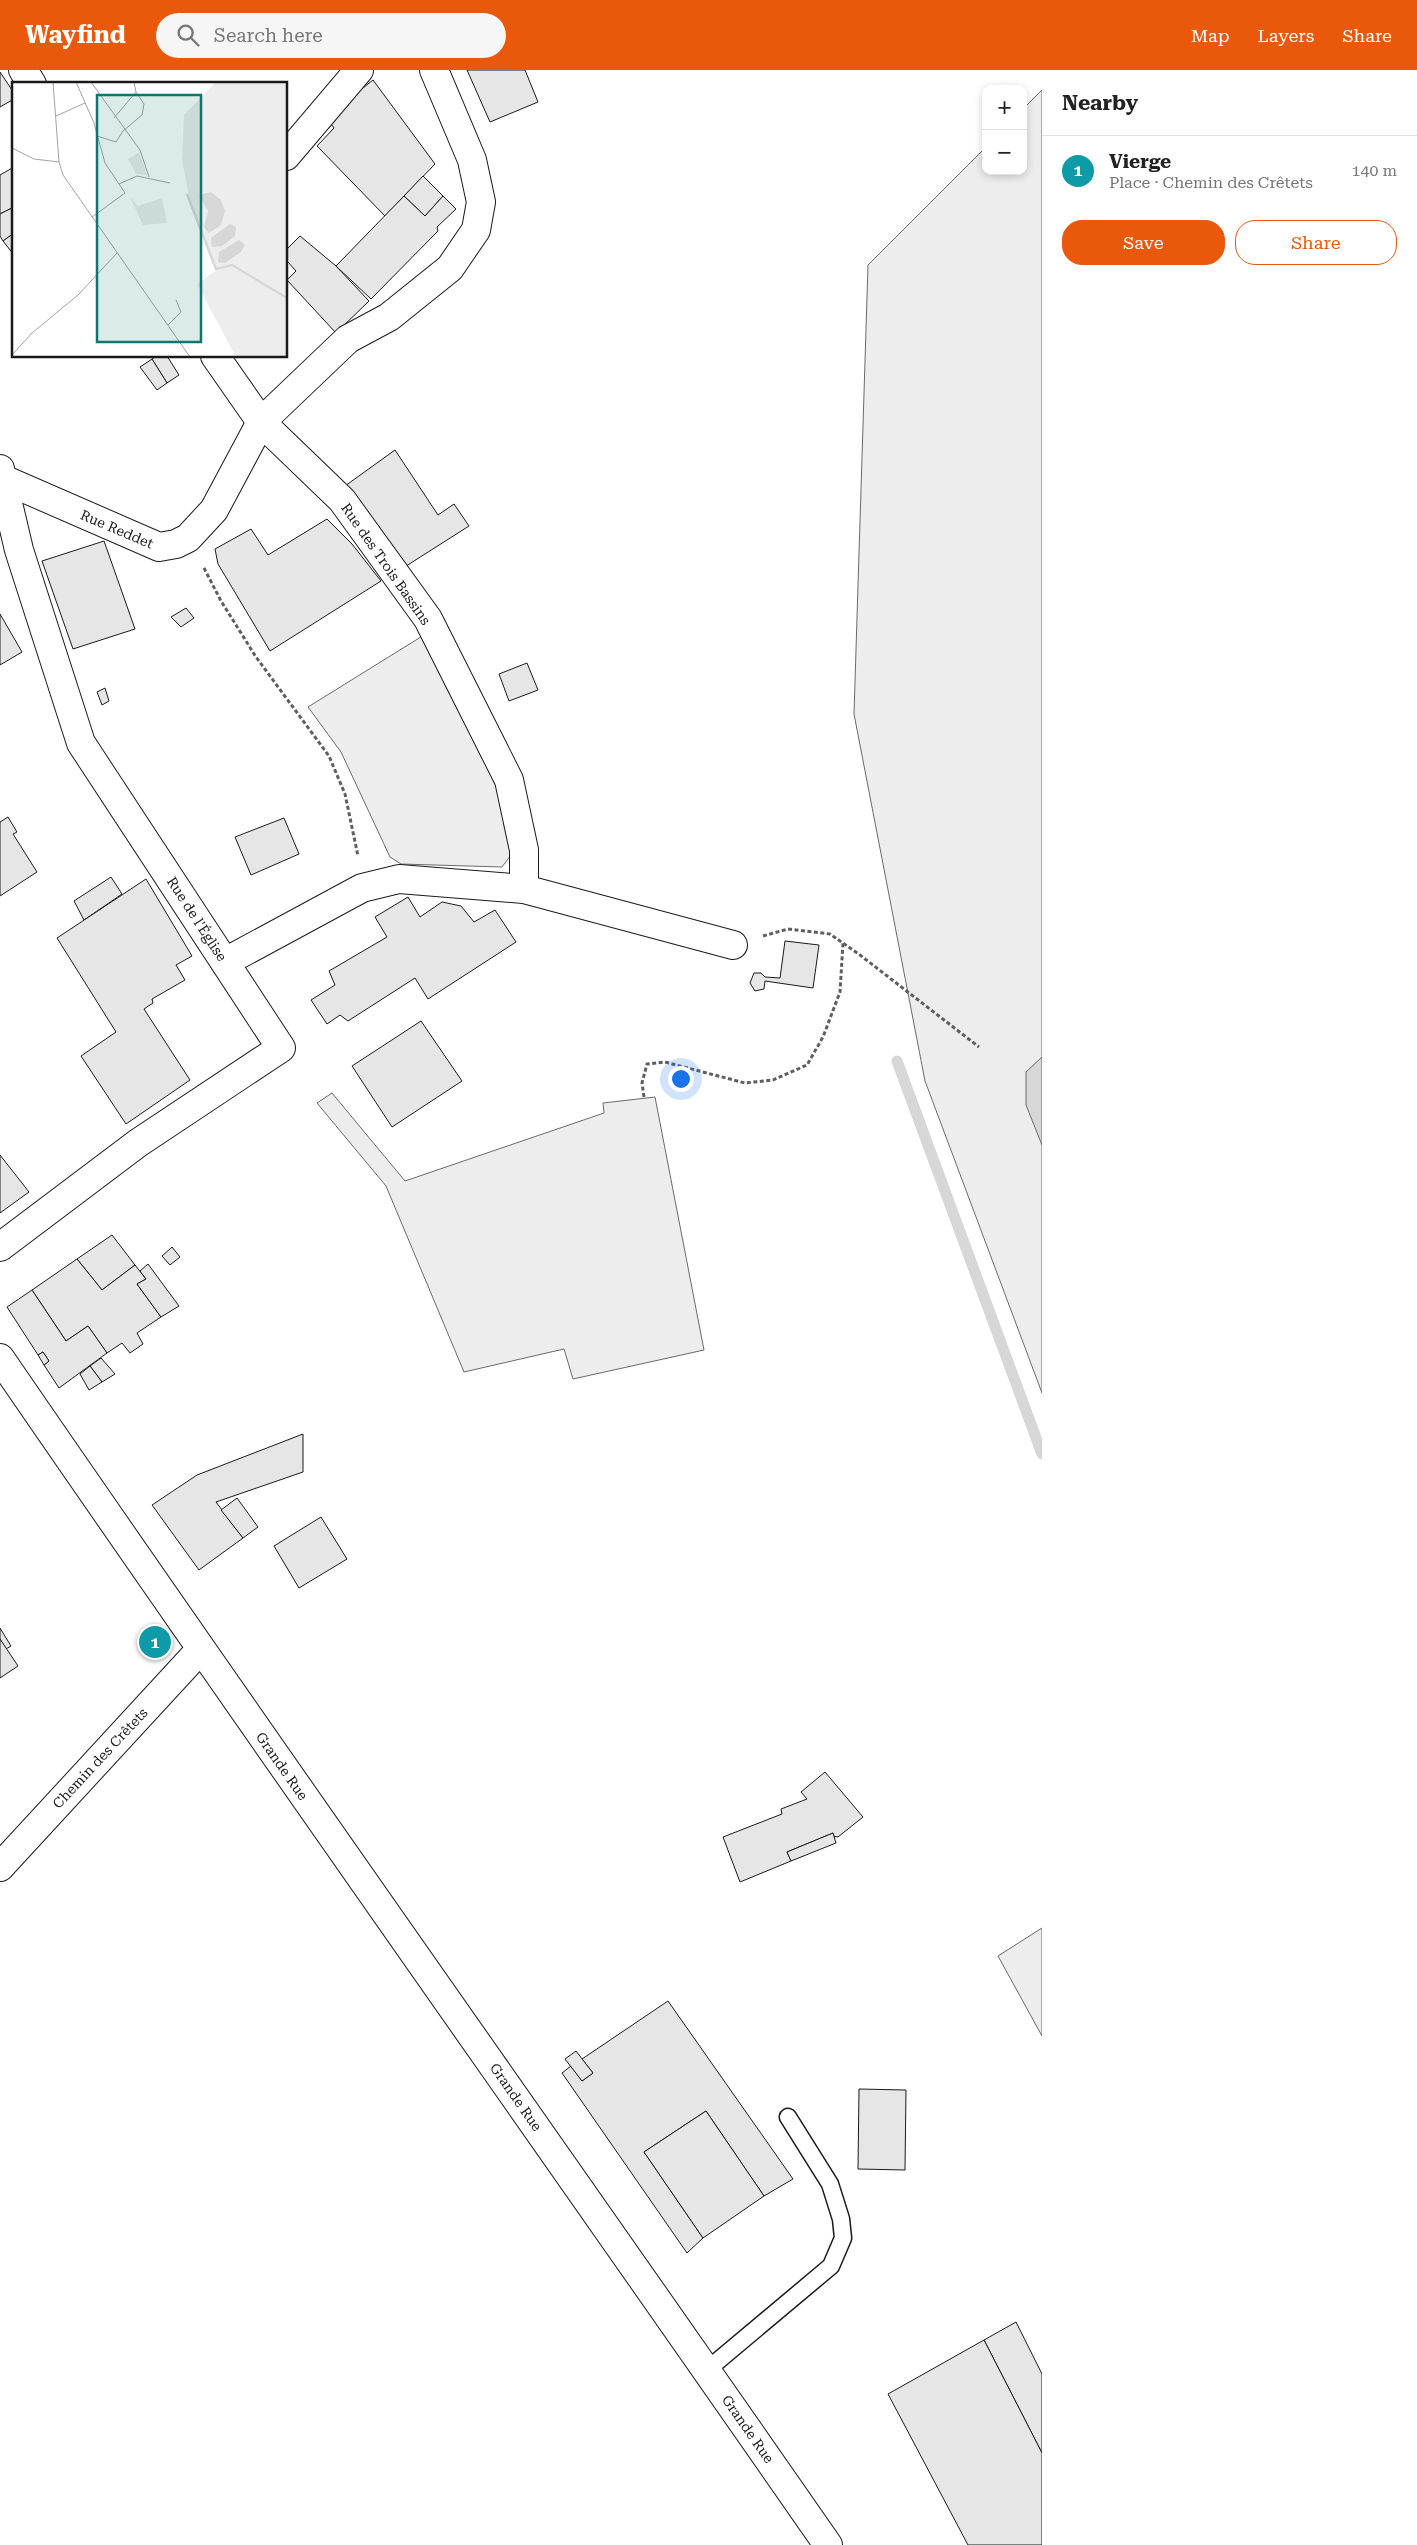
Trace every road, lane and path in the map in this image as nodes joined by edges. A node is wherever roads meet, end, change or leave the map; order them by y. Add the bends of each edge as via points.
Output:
1 (23, 70) edge
2 (359, 70) edge
3 (434, 70) edge
4 (31, 82) edge
5 (288, 154) edge
6 (216, 358) edge
7 (262, 422) junction
8 (1, 474) edge
9 (188, 538) junction
10 (362, 888) junction
11 (524, 889) junction
12 (843, 943) junction
13 (733, 945) joint
14 (225, 962) junction
15 (979, 1047) dead end
16 (644, 1097) dead end
17 (0, 1247) edge
18 (0, 1358) edge
19 (200, 1650) junction
20 (0, 1867) edge
21 (788, 2118) dead end
22 (707, 2370) junction
23 (828, 2545) edge

1 - 4 street
2 - 5 street
3 - 7 street, Rue Reddet via 472,160 481,202 476,230 450,268 389,317 348,339
6 - 7 street, Rue des Trois Bassins
7 - 9 street, Rue Reddet via 214,510
7 - 11 street, Rue des Trois Bassins via 342,500 428,619 510,780 524,850
8 - 9 street, Rue Reddet via 159,547
8 - 14 street, Rue de l'Église via 19,550 81,742
9 - 10 path via 221,601 256,657 329,756 345,794 357,843
10 - 11 street via 399,878
10 - 14 street
11 - 13 street
12 - 13 path via 830,934 788,929
12 - 15 path
12 - 16 path via 840,992 824,1037 807,1065 772,1080 744,1083 665,1062 647,1064 642,1083
14 - 17 street, Rue de l'Église via 281,1048 138,1143
18 - 19 street, Grande Rue
19 - 20 street, Chemin des Crêtets
19 - 22 street, Grande Rue
21 - 22 lane via 830,2184 841,2219 843,2238 831,2266
22 - 23 street, Grande Rue

